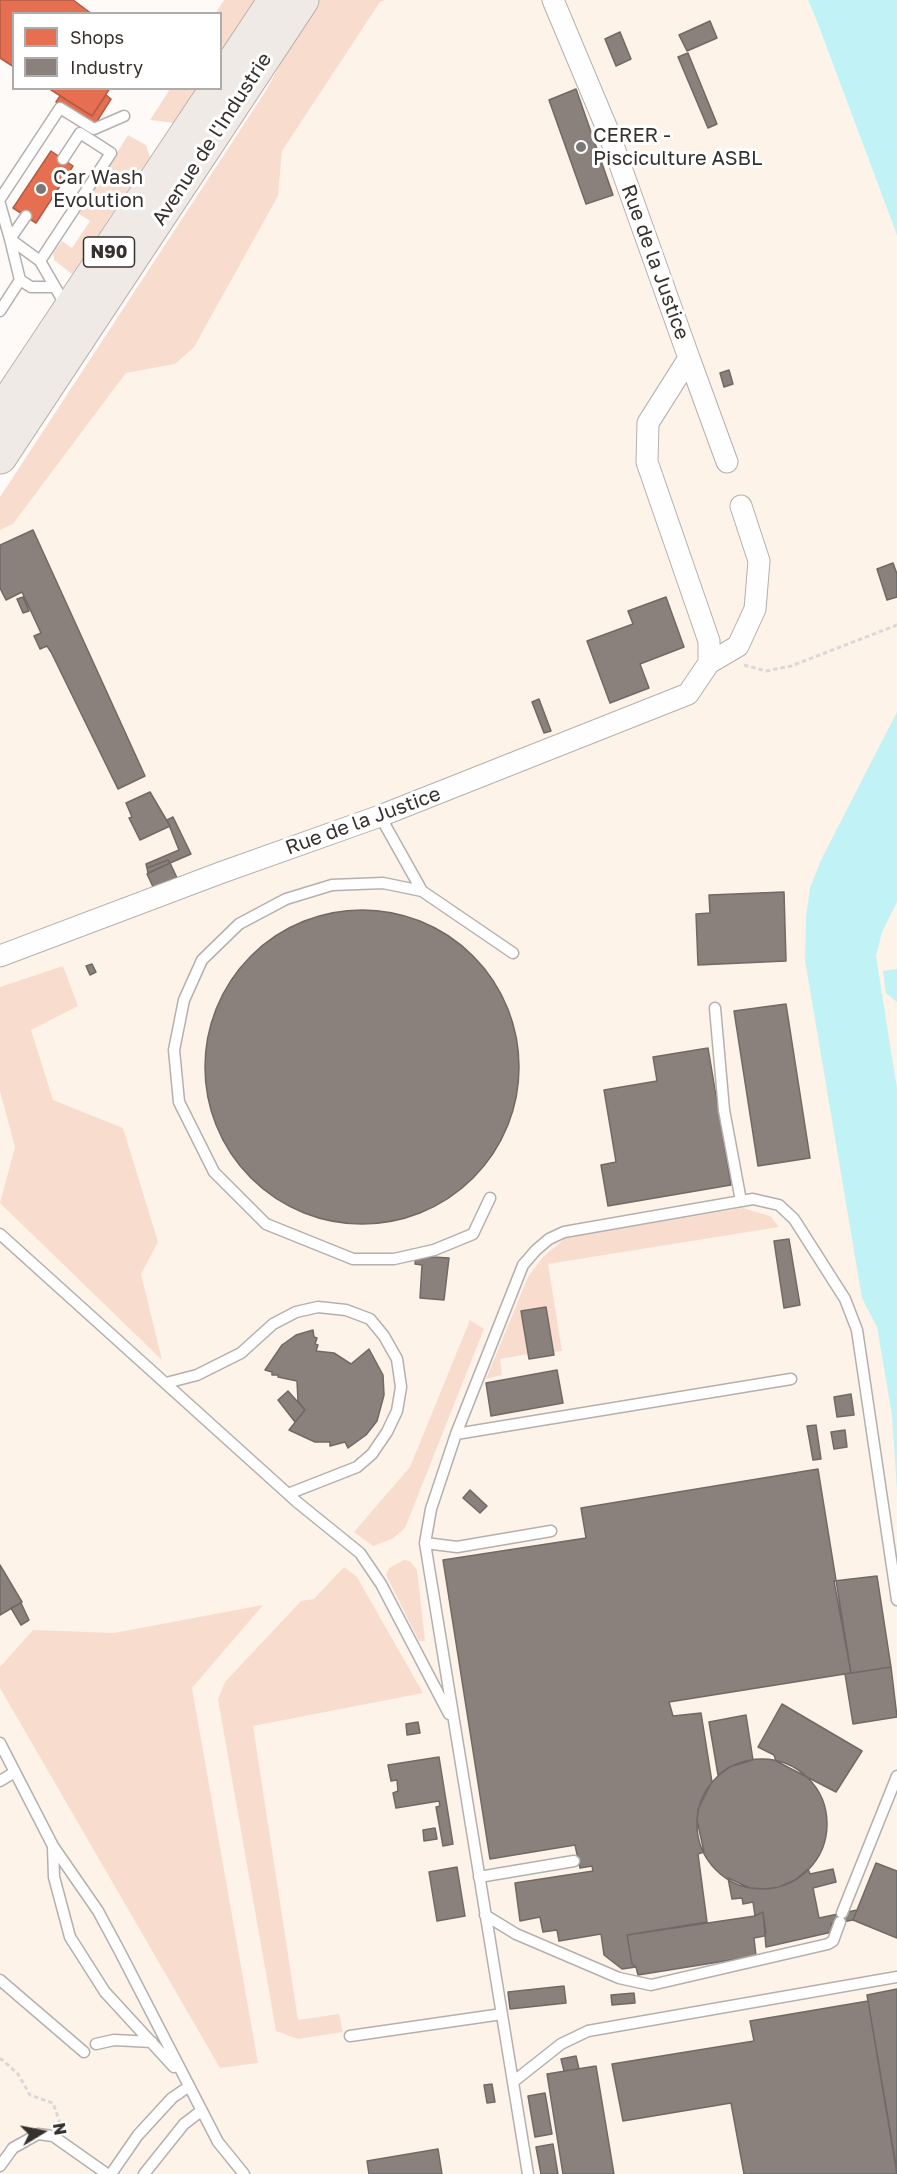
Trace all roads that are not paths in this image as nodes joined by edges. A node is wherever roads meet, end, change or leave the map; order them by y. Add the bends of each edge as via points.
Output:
1 (275, 0) edge
2 (302, 0) edge
3 (553, 0) edge
4 (222, 80) edge
5 (216, 90) edge
6 (124, 116) dead end
7 (63, 159) dead end
8 (0, 201) edge
9 (26, 216) dead end
10 (10, 239) junction
11 (40, 261) junction
12 (20, 280) junction
13 (71, 307) junction
14 (0, 311) edge
15 (689, 358) junction
16 (0, 414) edge
17 (0, 457) edge
18 (727, 462) dead end
19 (741, 506) dead end
20 (709, 663) junction
21 (380, 816) junction
22 (422, 891) junction
23 (513, 953) dead end
24 (0, 956) edge
25 (715, 1008) dead end
26 (490, 1198) dead end
27 (741, 1201) junction
28 (0, 1234) edge
29 (791, 1379) dead end
30 (166, 1383) junction
31 (456, 1434) junction
32 (288, 1494) junction
33 (551, 1530) dead end
34 (425, 1543) junction
35 (897, 1600) edge
36 (452, 1719) junction
37 (0, 1743) edge
38 (15, 1772) junction
39 (897, 1776) edge
40 (0, 1781) edge
41 (53, 1846) junction
42 (574, 1861) dead end
43 (479, 1877) junction
44 (485, 1915) junction
45 (897, 1977) edge
46 (0, 1980) edge
47 (502, 2014) junction
48 (350, 2037) dead end
49 (152, 2042) junction
50 (96, 2044) dead end
51 (84, 2052) dead end
52 (513, 2082) junction
53 (188, 2087) junction
54 (201, 2111) junction
55 (0, 2166) edge
56 (109, 2174) edge
57 (144, 2174) edge
58 (244, 2174) edge
59 (528, 2174) edge

1 - 4 main road, Avenue de l'Industrie
2 - 13 main road, Avenue de l'Industrie / N90
3 - 15 street, Rue de la Justice via 608,131
5 - 13 main road, Avenue de l'Industrie / N90
6 - 8 lane via 94,129 60,108
7 - 11 lane via 80,133 111,153
8 - 10 lane
9 - 10 lane
10 - 11 lane
10 - 12 lane
11 - 13 lane
12 - 13 lane
12 - 14 lane
13 - 16 main road, Avenue de l'Industrie / N90
13 - 17 main road, Avenue de l'Industrie / N90
15 - 18 street, Rue de la Justice
15 - 20 street, Rue de la Justice via 648,423 646,462 709,641
19 - 20 street, Rue de la Justice via 759,561 755,609 738,646
20 - 21 street, Rue de la Justice via 688,694
21 - 22 lane
21 - 24 street, Rue de la Justice
22 - 23 lane
22 - 26 lane via 383,883 332,885 286,899 239,924 202,960 184,1000 174,1050 179,1102 214,1172 266,1224 353,1259 394,1259 434,1250 473,1234
25 - 27 lane via 724,1110
27 - 31 lane via 564,1232 549,1239 524,1265
27 - 35 lane via 753,1199 779,1205 795,1219 845,1299 857,1330
28 - 30 lane
29 - 31 lane
30 - 32 lane
30 - 32 lane via 197,1375 241,1353 273,1324 296,1312 318,1307 346,1310 370,1319 398,1359 401,1387 397,1411 372,1454 357,1467
31 - 34 lane via 431,1509
32 - 36 lane via 360,1553 381,1584
33 - 34 lane via 457,1547
34 - 36 lane
36 - 43 lane
37 - 38 lane
38 - 40 lane
38 - 41 lane
39 - 44 lane via 833,1941 828,1944 651,1985 619,1978 516,1934
41 - 49 lane via 54,1877 70,1937 105,1992
41 - 53 lane via 98,1911
42 - 43 lane
43 - 44 lane
44 - 47 lane
45 - 52 lane via 588,2031 561,2044
46 - 51 lane
47 - 48 lane
47 - 52 lane
49 - 50 lane via 114,2040
49 - 53 lane
52 - 59 lane
53 - 54 lane
53 - 56 lane via 172,2098 138,2135
54 - 57 lane via 184,2124
54 - 58 lane via 218,2142
55 - 56 lane via 13,2148 38,2134 53,2136

